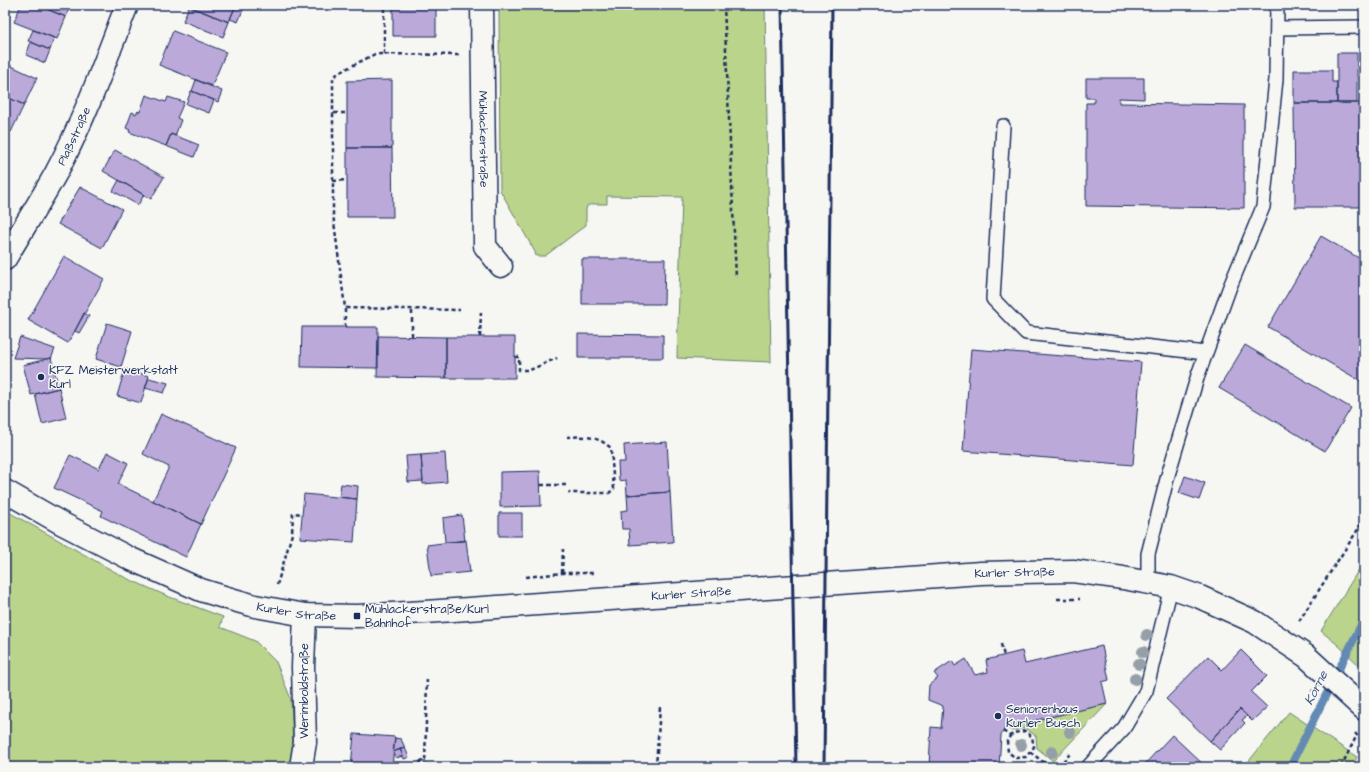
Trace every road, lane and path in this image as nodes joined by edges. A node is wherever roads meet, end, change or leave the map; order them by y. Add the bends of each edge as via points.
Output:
1 (127, 5) edge
2 (384, 5) edge
3 (482, 5) edge
4 (724, 5) edge
5 (1277, 5) edge
6 (1364, 27) edge
7 (1277, 28) junction
8 (384, 54) junction
9 (461, 55) dead end
10 (334, 113) junction
11 (347, 113) dead end
12 (1003, 126) dead end
13 (347, 180) dead end
14 (333, 181) junction
15 (5, 259) edge
16 (501, 266) dead end
17 (736, 278) dead end
18 (345, 308) junction
19 (412, 309) junction
20 (460, 310) dead end
21 (481, 311) dead end
22 (345, 327) dead end
23 (412, 336) dead end
24 (480, 337) dead end
25 (1206, 353) junction
26 (515, 357) dead end
27 (557, 358) dead end
28 (567, 437) dead end
29 (618, 471) dead end
30 (613, 472) junction
31 (541, 485) dead end
32 (568, 485) dead end
33 (5, 491) edge
34 (568, 493) dead end
35 (302, 514) dead end
36 (1364, 520) edge
37 (563, 549) dead end
38 (562, 574) dead end
39 (1148, 582) junction
40 (276, 587) dead end
41 (1171, 587) junction
42 (305, 615) junction
43 (1285, 642) junction
44 (1001, 644) dead end
45 (1004, 656) dead end
46 (427, 676) dead end
47 (660, 707) dead end
48 (1363, 709) edge
49 (1352, 729) dead end
50 (1003, 731) dead end
51 (1357, 735) junction
52 (1010, 736) junction
53 (1364, 743) edge
54 (1074, 750) dead end
55 (1030, 752) junction
56 (425, 758) junction
57 (1043, 762) junction
58 (301, 767) edge
59 (414, 767) edge
60 (425, 767) edge
61 (656, 767) edge
62 (1041, 767) edge
63 (1050, 767) edge
64 (1058, 767) edge
65 (1088, 767) edge
66 (1341, 767) edge

1 - 15 main road, Plaßstraße via 75,134
2 - 8 path
3 - 16 main road, Mühlackerstraße via 485,246
4 - 17 path
5 - 7 lane
6 - 7 lane
7 - 25 lane via 1276,79 1263,207 1228,289
8 - 9 path
8 - 10 path via 375,54 338,73 334,78
10 - 11 path
10 - 14 path
12 - 25 lane via 993,299 1026,333
13 - 14 path
14 - 18 path via 333,214
18 - 19 path
18 - 22 path
19 - 20 path
19 - 23 path
21 - 24 path
25 - 39 lane via 1168,475 1148,554
26 - 27 path via 519,357 519,370 530,370
28 - 30 path via 592,437 605,443 611,448
29 - 30 path
30 - 34 path via 614,490 609,493
31 - 32 path
33 - 42 main road, Kurler Straße via 130,559 201,590 255,606
35 - 40 path via 294,513 292,534
36 - 43 path
37 - 38 path
39 - 41 main road, Kurler Straße
39 - 42 main road, Kurler Straße via 1073,571 980,573 425,612 357,616
41 - 43 main road, Kurler Straße via 1255,622
41 - 65 lane via 1146,691 1124,728
42 - 58 main road, Werimboldstraße via 305,742
43 - 48 main road, Kurler Straße via 1306,656
44 - 45 path
46 - 56 path
47 - 61 path
49 - 51 path
50 - 52 path
51 - 53 path
51 - 66 path
52 - 55 path via 1025,731 1032,737 1034,747
52 - 55 path via 1007,741 1008,752 1016,758 1026,757
54 - 64 path
55 - 57 path
56 - 59 path
56 - 60 path
57 - 62 path
57 - 63 path

